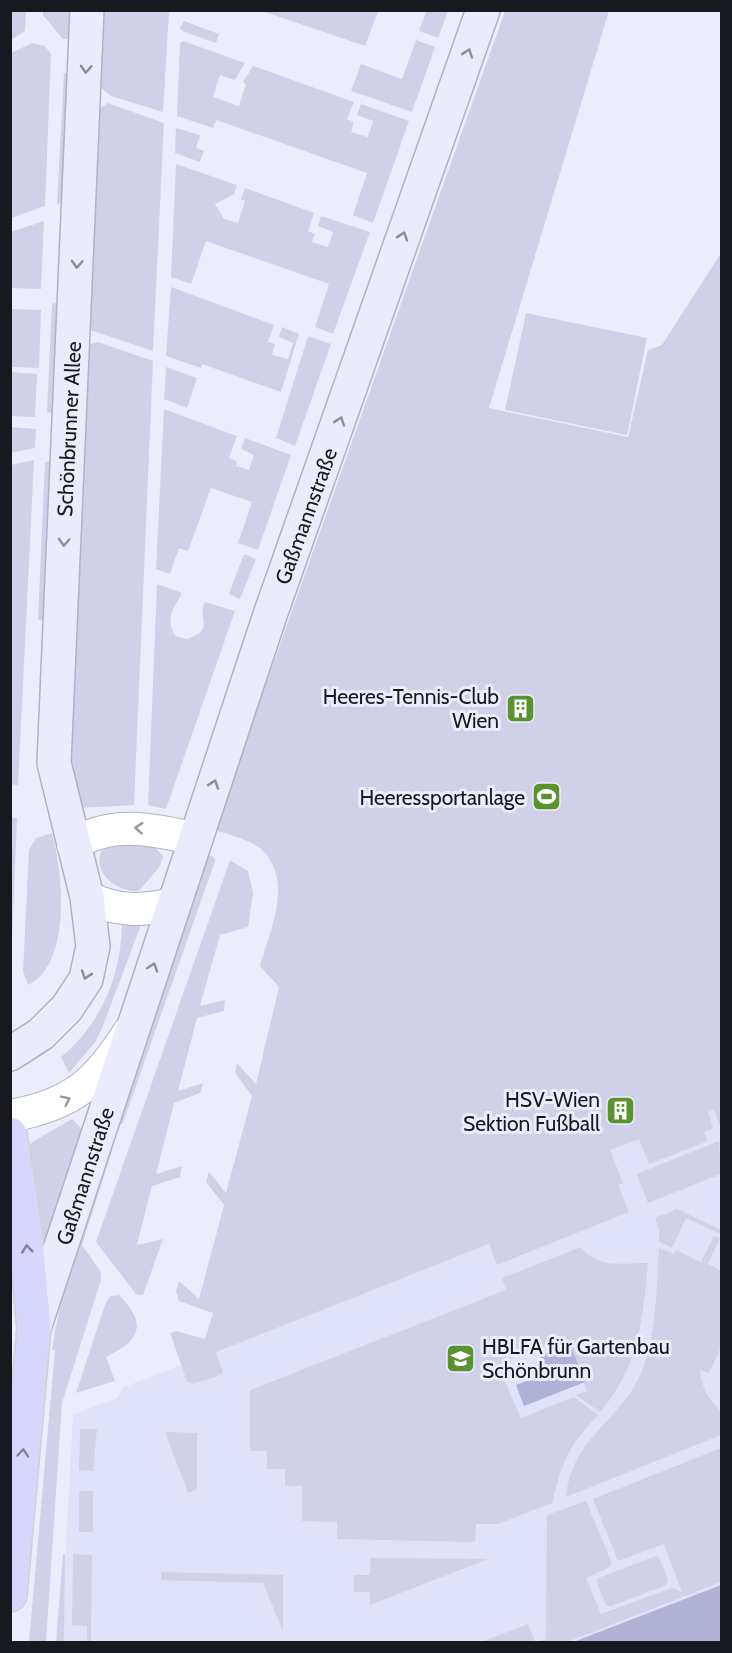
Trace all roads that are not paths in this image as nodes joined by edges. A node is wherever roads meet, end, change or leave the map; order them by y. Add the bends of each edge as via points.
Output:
1 (87, 10) edge
2 (483, 10) edge
3 (196, 839) junction
4 (73, 845) junction
5 (87, 897) junction
6 (174, 904) junction
7 (135, 1023) junction
8 (10, 1054) edge
9 (10, 1116) edge
10 (10, 1134) edge
11 (34, 1328) junction
12 (10, 1595) edge

1 -> 4 street, Schönbrunner Allee via 54,763
3 -> 2 street, Gaßmannstraße via 270,615
3 -> 4 street via 131,827 102,832
3 - 6 street, Gaßmannstraße
4 - 5 street, Schönbrunner Allee
5 - 6 street via 131,910
5 -> 8 street, Schönbrunner Allee via 93,946 86,979 68,1008 41,1034
7 -> 6 street, Gaßmannstraße
9 -> 7 street, Gaßmannstraße via 45,1110 75,1095 116,1053
7 - 11 street, Gaßmannstraße
11 -> 10 main road via 24,1221
12 -> 11 main road

